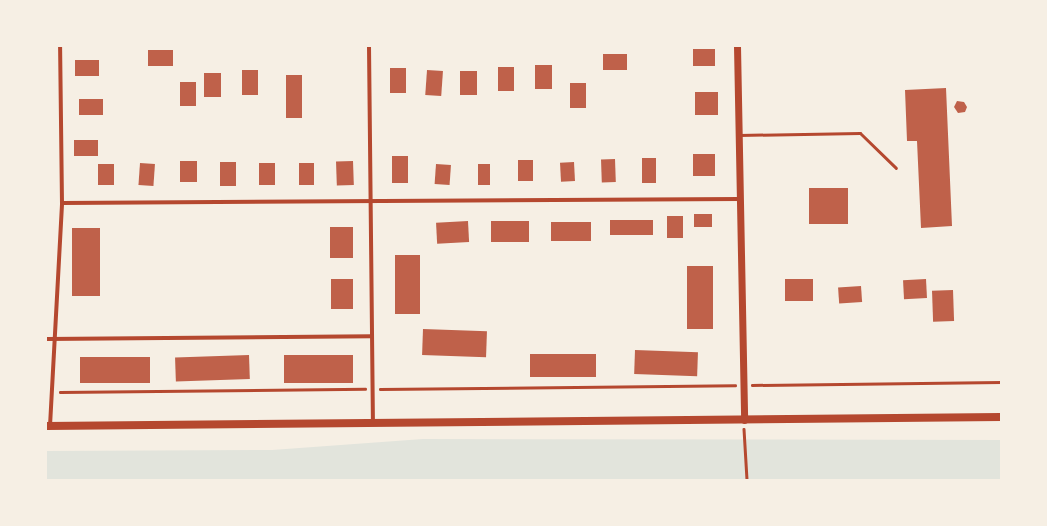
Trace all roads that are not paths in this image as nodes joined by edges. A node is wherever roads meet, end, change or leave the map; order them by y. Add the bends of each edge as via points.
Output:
1 (60, 46) edge
2 (369, 46) edge
3 (737, 46) edge
4 (739, 135) junction
5 (896, 168) dead end
6 (740, 199) junction
7 (370, 200) junction
8 (62, 203) junction
9 (372, 336) junction
10 (46, 339) edge
11 (54, 339) junction
12 (1001, 417) edge
13 (744, 420) junction
14 (373, 423) junction
15 (48, 426) edge

1 - 8 street
2 - 7 street
3 - 4 street
4 - 5 lane via 860,133
4 - 6 street
6 - 7 street
6 - 13 street
7 - 8 street
7 - 9 street
8 - 11 street
9 - 11 street
9 - 14 street
10 - 11 street
11 - 15 street
12 - 13 main road
13 - 14 main road
14 - 15 main road

